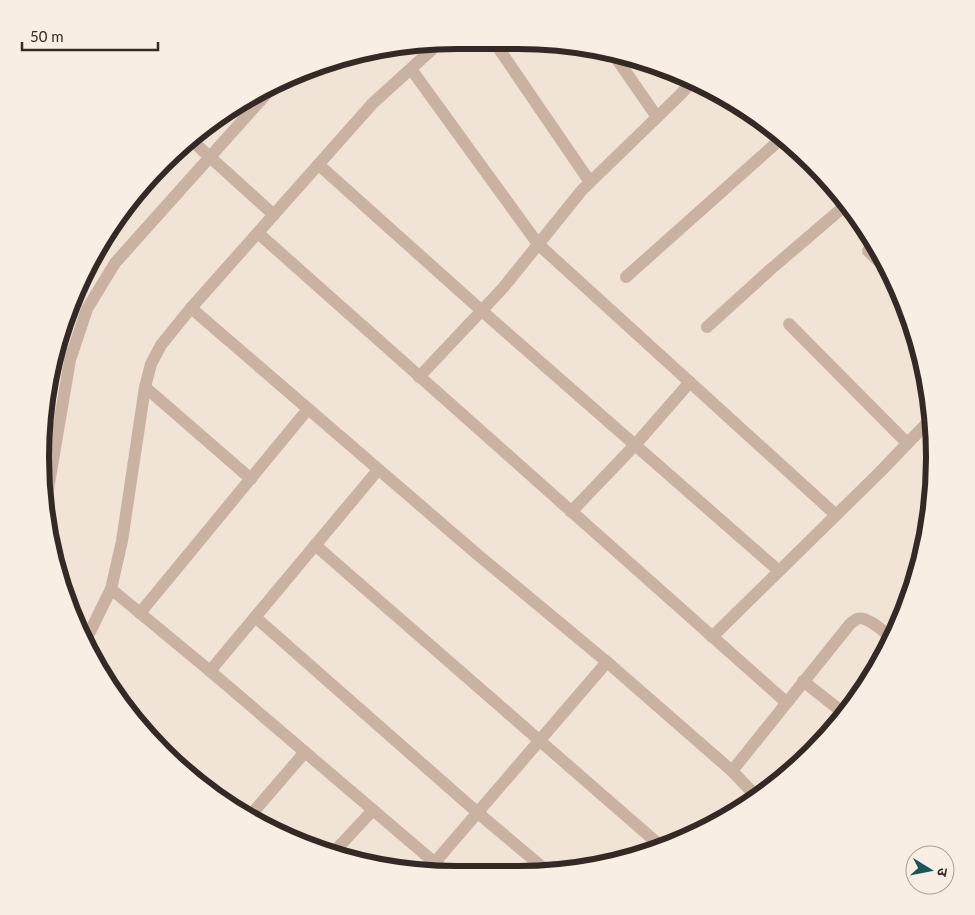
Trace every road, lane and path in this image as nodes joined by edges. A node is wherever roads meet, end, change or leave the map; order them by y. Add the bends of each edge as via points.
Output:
1 (499, 49) edge
2 (433, 50) edge
3 (619, 62) edge
4 (411, 69) junction
5 (687, 86) edge
6 (261, 100) edge
7 (657, 117) junction
8 (777, 142) edge
9 (196, 144) edge
10 (210, 156) junction
11 (319, 165) junction
12 (590, 182) junction
13 (842, 209) edge
14 (274, 215) junction
15 (258, 233) junction
16 (538, 244) junction
17 (868, 251) dead end
18 (872, 255) edge
19 (626, 277) dead end
20 (191, 308) junction
21 (482, 311) junction
22 (789, 324) dead end
23 (707, 327) dead end
24 (419, 377) junction
25 (690, 382) junction
26 (145, 387) junction
27 (308, 409) junction
28 (925, 425) edge
29 (907, 443) junction
30 (635, 445) junction
31 (378, 470) junction
32 (50, 479) edge
33 (251, 479) junction
34 (571, 512) junction
35 (836, 515) junction
36 (315, 545) junction
37 (779, 571) junction
38 (111, 589) junction
39 (140, 613) junction
40 (256, 617) junction
41 (89, 634) edge
42 (886, 634) edge
43 (712, 637) junction
44 (607, 662) junction
45 (210, 671) junction
46 (803, 681) junction
47 (786, 702) junction
48 (839, 710) edge
49 (539, 740) junction
50 (305, 752) junction
51 (732, 771) junction
52 (752, 792) edge
53 (373, 810) junction
54 (254, 811) edge
55 (478, 813) junction
56 (656, 842) edge
57 (338, 848) edge
58 (434, 865) edge
59 (437, 865) edge
60 (540, 865) edge

1 - 12 street
2 - 4 street
3 - 7 street
4 - 11 street via 374,103
4 - 16 street
5 - 7 street
6 - 10 street
7 - 12 street
8 - 19 street
9 - 10 street
10 - 14 street
10 - 32 street via 115,263 87,309 70,360
11 - 14 street
11 - 21 street
12 - 16 street
13 - 23 street
14 - 15 street
15 - 20 street
15 - 24 street
16 - 21 street
16 - 25 street
17 - 18 street
20 - 26 street via 161,345 151,364
20 - 27 street
21 - 24 street
21 - 30 street
22 - 29 street
24 - 34 street
25 - 30 street
25 - 35 street
26 - 33 street
26 - 38 street via 122,541
27 - 31 street
27 - 33 street
28 - 29 street
29 - 35 street
30 - 34 street
30 - 37 street
31 - 36 street
31 - 44 street
33 - 39 street
34 - 43 street
35 - 37 street
36 - 40 street
36 - 49 street
37 - 43 street
38 - 39 street
38 - 41 street
39 - 45 street
40 - 45 street
40 - 55 street
42 - 46 street via 871,622 856,618
43 - 47 street
44 - 49 street
44 - 51 street
45 - 50 street
46 - 47 street
46 - 48 street
47 - 51 street
49 - 55 street
49 - 56 street
50 - 53 street
50 - 54 street
51 - 52 street
53 - 57 street
53 - 58 street
55 - 59 street
55 - 60 street

